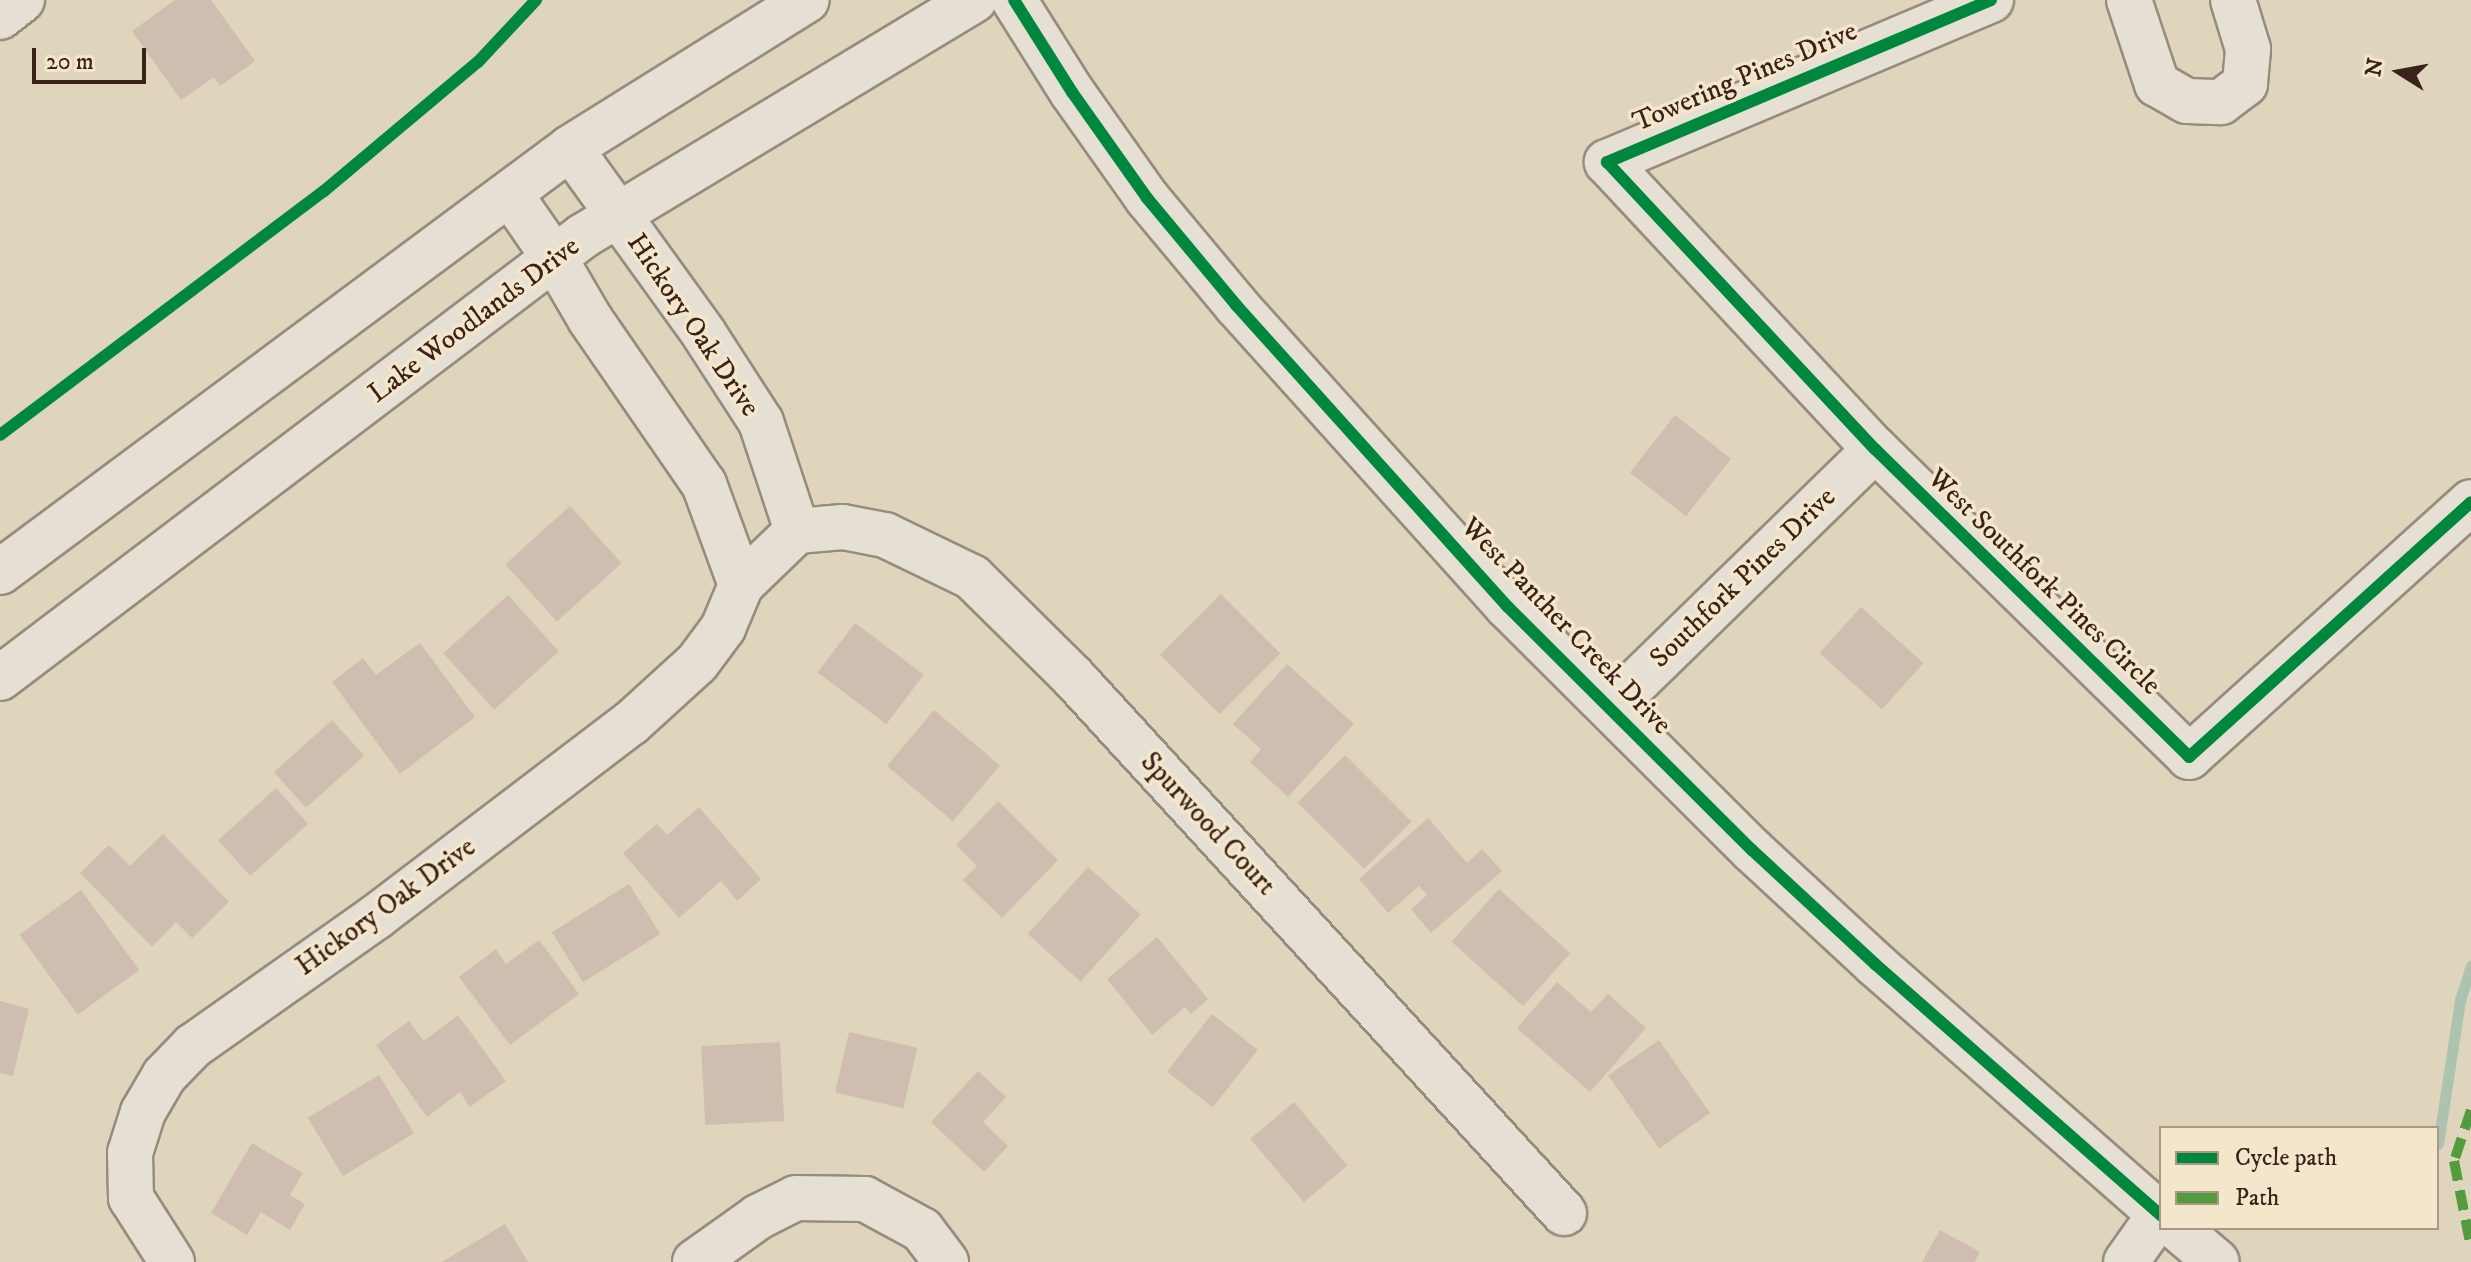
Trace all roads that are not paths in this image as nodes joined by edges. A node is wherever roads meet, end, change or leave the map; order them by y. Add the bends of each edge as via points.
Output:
1 (22, 0) edge
2 (807, 0) edge
3 (974, 0) edge
4 (1014, 0) edge
5 (1991, 0) edge
6 (2129, 0) edge
7 (2233, 0) edge
8 (0, 17) edge
9 (570, 148) junction
10 (1607, 162) joint
11 (510, 194) junction
12 (617, 214) junction
13 (555, 259) junction
14 (1875, 449) junction
15 (2471, 502) edge
16 (797, 531) junction
17 (0, 572) edge
18 (741, 585) junction
19 (0, 678) edge
20 (1611, 707) junction
21 (2159, 1212) edge
22 (1564, 1213) dead end
23 (2159, 1217) edge
24 (2179, 1230) edge
25 (172, 1262) edge
26 (695, 1262) edge
27 (946, 1262) edge
28 (2126, 1262) edge
29 (2217, 1262) edge

1 - 8 street
2 - 9 street
3 - 12 street, Lake Woodlands Drive
4 - 20 street, West Panther Creek Drive via 1147,198 1226,293 1507,606
5 - 10 street, Towering Pines Drive
6 - 7 street via 2157,84 2187,101 2221,102 2245,84 2248,49
9 - 11 street
9 - 12 street, Hickory Oak Drive
10 - 14 street, West Southfork Pines Circle
11 - 13 street
11 - 17 street
12 - 13 street, Lake Woodlands Drive
12 - 16 street, Hickory Oak Drive via 761,422
13 - 18 street via 704,484
13 - 19 street, Lake Woodlands Drive
14 - 15 street, West Southfork Pines Circle via 2189,757
14 - 20 street, Southfork Pines Drive
16 - 18 street, Hickory Oak Drive
16 - 22 street, Spurwood Court via 843,527 885,535 972,577 1073,677
18 - 25 street, Hickory Oak Drive via 723,628 697,663 631,723 376,917 193,1046 164,1076 143,1112 130,1153 131,1198
20 - 21 street, West Panther Creek Drive via 1752,850 1875,964
23 - 28 street
24 - 29 street
26 - 27 street via 758,1217 796,1198 865,1199 922,1230

